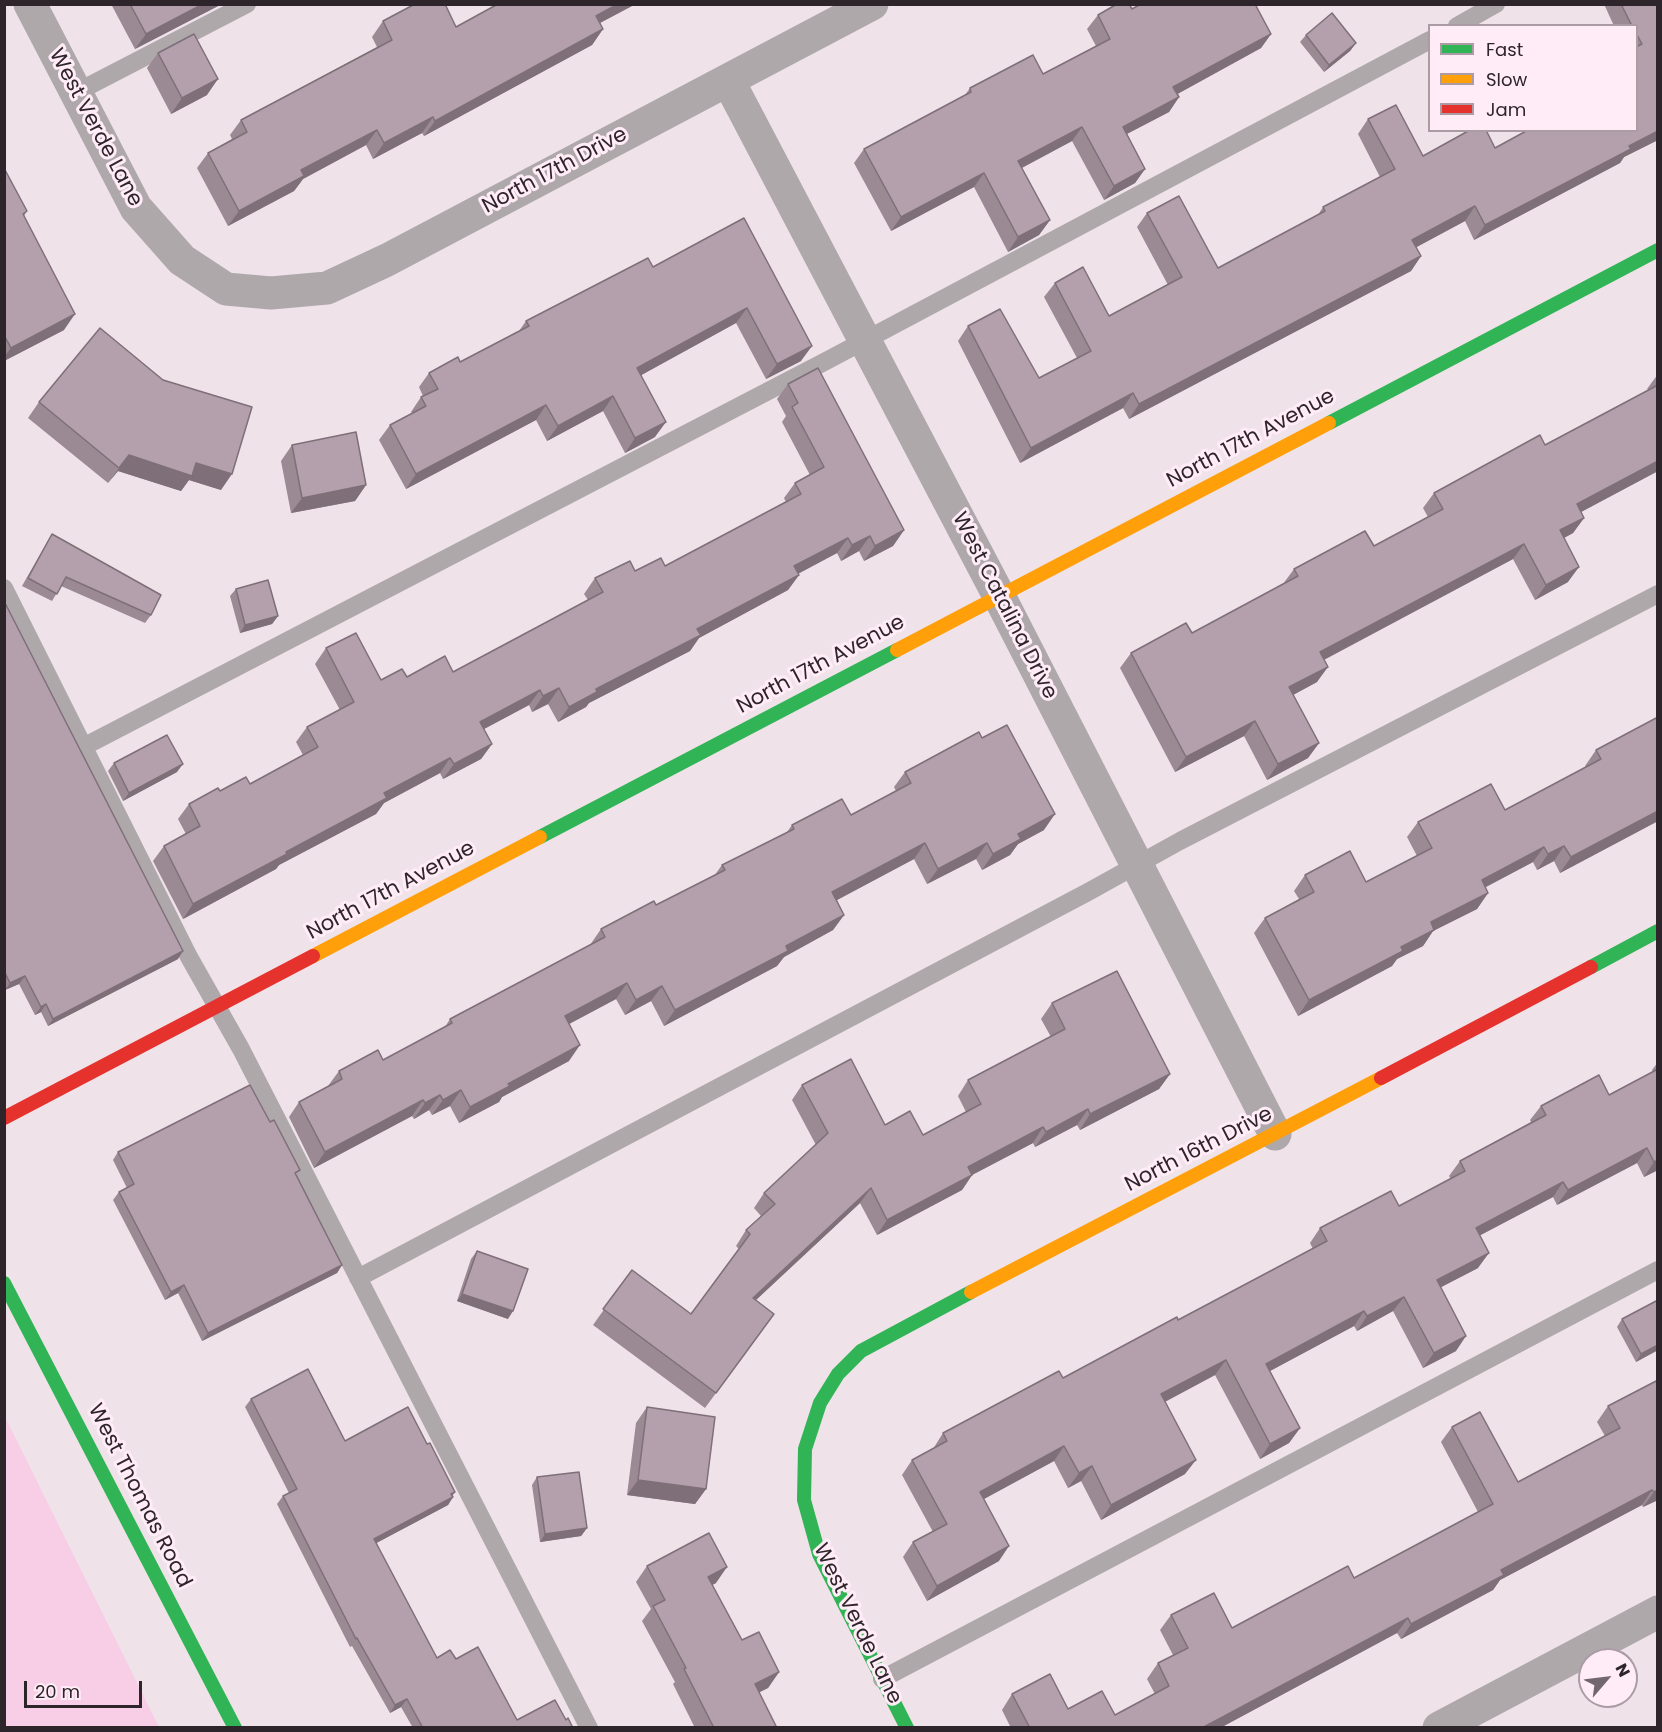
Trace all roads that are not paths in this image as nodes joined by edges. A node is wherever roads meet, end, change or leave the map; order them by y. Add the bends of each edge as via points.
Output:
1 (30, 4) edge
2 (247, 4) edge
3 (872, 4) edge
4 (1496, 4) edge
5 (1461, 24) edge
6 (1428, 41) edge
7 (728, 80) junction
8 (77, 92) junction
9 (1658, 250) edge
10 (226, 290) joint
11 (865, 340) junction
12 (4, 588) edge
13 (1658, 594) edge
14 (999, 596) junction
15 (85, 746) junction
16 (1137, 865) junction
17 (1658, 931) edge
18 (217, 1006) junction
19 (4, 1118) edge
20 (1275, 1134) junction
21 (1658, 1270) edge
22 (358, 1278) junction
23 (4, 1283) edge
24 (805, 1449) joint
25 (1658, 1612) edge
26 (882, 1679) junction
27 (235, 1728) edge
28 (589, 1728) edge
29 (907, 1728) edge
30 (1439, 1728) edge

1 - 8 street, West Verde Lane
2 - 8 lane
3 - 7 street, North 17th Drive
4 - 5 lane
6 - 11 lane
7 - 10 street, North 17th Drive via 327,288 271,293
7 - 11 street, West Catalina Drive
8 - 10 street, West Verde Lane via 136,208 182,260
9 - 14 street, North 17th Avenue
11 - 14 street, West Catalina Drive
11 - 15 lane
12 - 15 lane
13 - 16 lane
14 - 16 street, West Catalina Drive
14 - 18 street, North 17th Avenue
15 - 18 lane
16 - 20 street, West Catalina Drive
16 - 22 lane
17 - 20 street, North 16th Drive
18 - 19 street, North 17th Avenue
18 - 22 lane
20 - 24 street, North 16th Drive via 861,1351 838,1374 820,1403
21 - 26 lane
22 - 28 lane
23 - 27 street, West Thomas Road
24 - 26 street, West Verde Lane via 804,1500 819,1554
25 - 30 street
26 - 29 street, West Verde Lane

